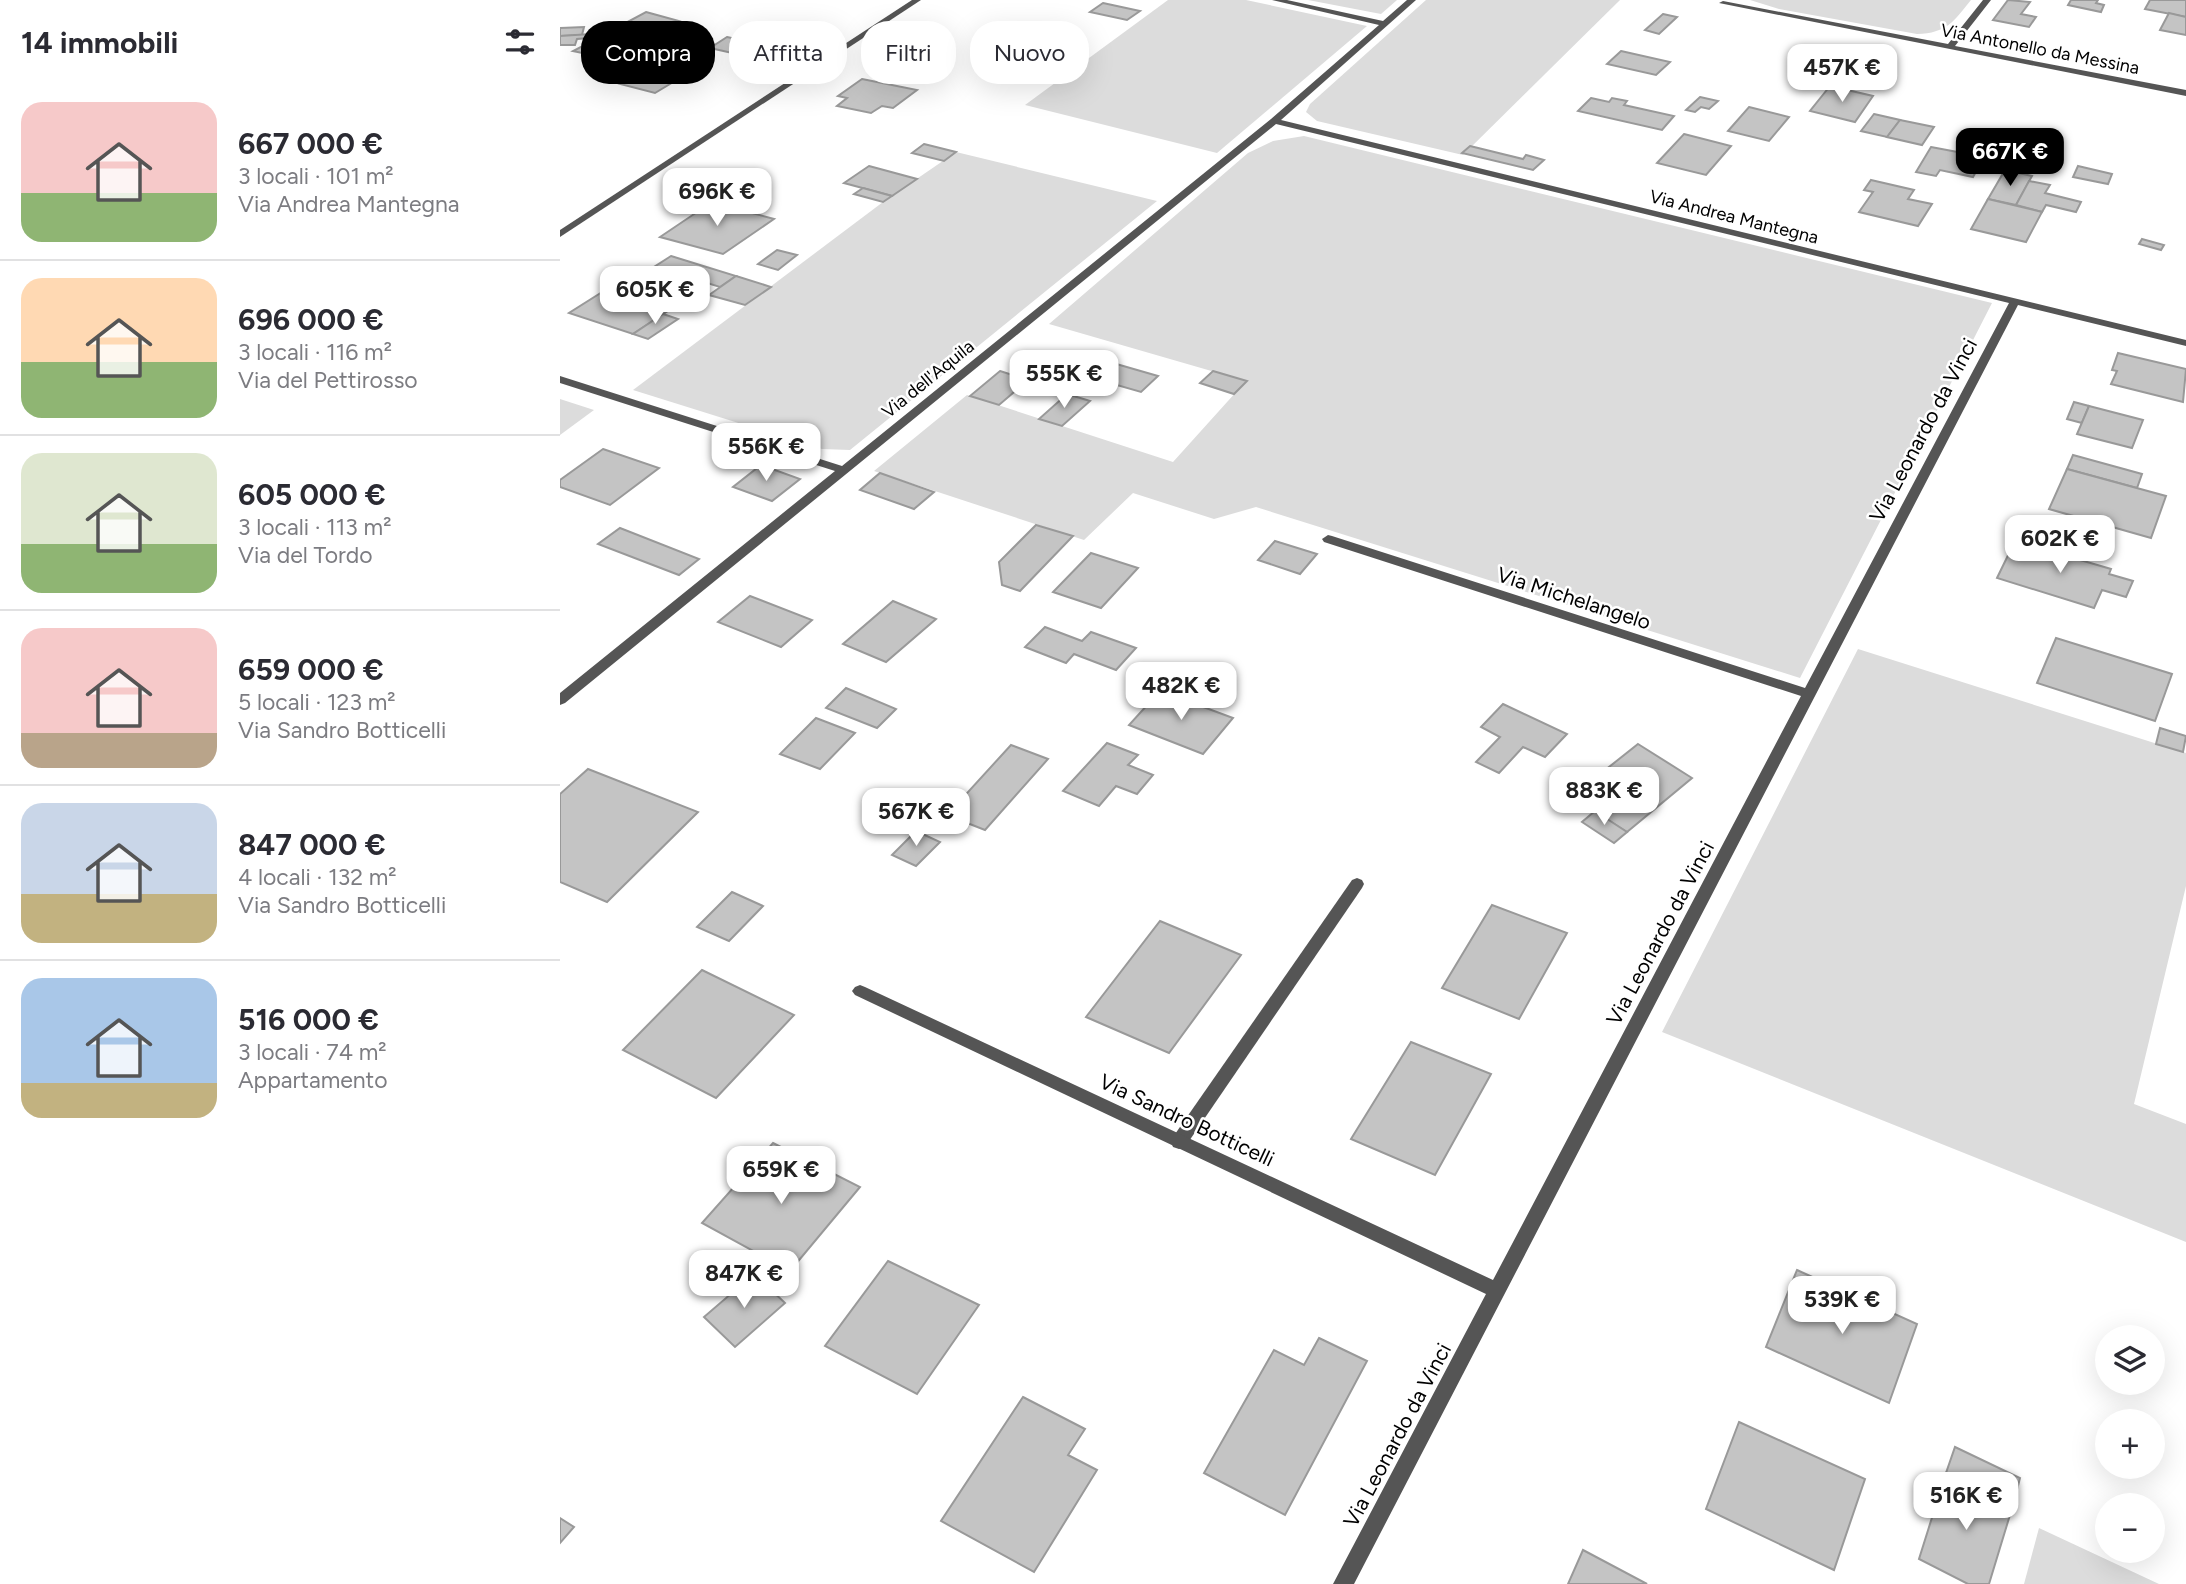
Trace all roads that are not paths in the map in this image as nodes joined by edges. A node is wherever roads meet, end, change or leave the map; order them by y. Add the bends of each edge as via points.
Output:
1 (917, 0) edge
2 (1276, 0) edge
3 (1412, 0) edge
4 (1987, 0) edge
5 (1723, 3) dead end
6 (1385, 24) junction
7 (1950, 47) junction
8 (2186, 93) edge
9 (1274, 121) junction
10 (560, 234) edge
11 (2015, 301) junction
12 (2186, 344) edge
13 (560, 379) edge
14 (844, 470) junction
15 (1328, 539) dead end
16 (1808, 694) junction
17 (560, 700) edge
18 (1357, 884) dead end
19 (860, 991) dead end
20 (1179, 1142) junction
21 (1496, 1290) junction
22 (1343, 1584) edge

1 - 10 street
2 - 6 street
3 - 6 street, Via dell'Aquila
4 - 7 street
5 - 7 street, Via Antonello da Messina
6 - 9 street, Via dell'Aquila
7 - 8 street, Via Antonello da Messina
9 - 11 street, Via Andrea Mantegna
9 - 14 street, Via dell'Aquila
11 - 12 street, Via Andrea Mantegna
11 - 16 street, Via Leonardo da Vinci
13 - 14 street
14 - 17 street, Via dell'Aquila
15 - 16 street, Via Michelangelo
16 - 21 street, Via Leonardo da Vinci
18 - 20 street
19 - 20 street, Via Sandro Botticelli
20 - 21 street, Via Sandro Botticelli
21 - 22 street, Via Leonardo da Vinci

